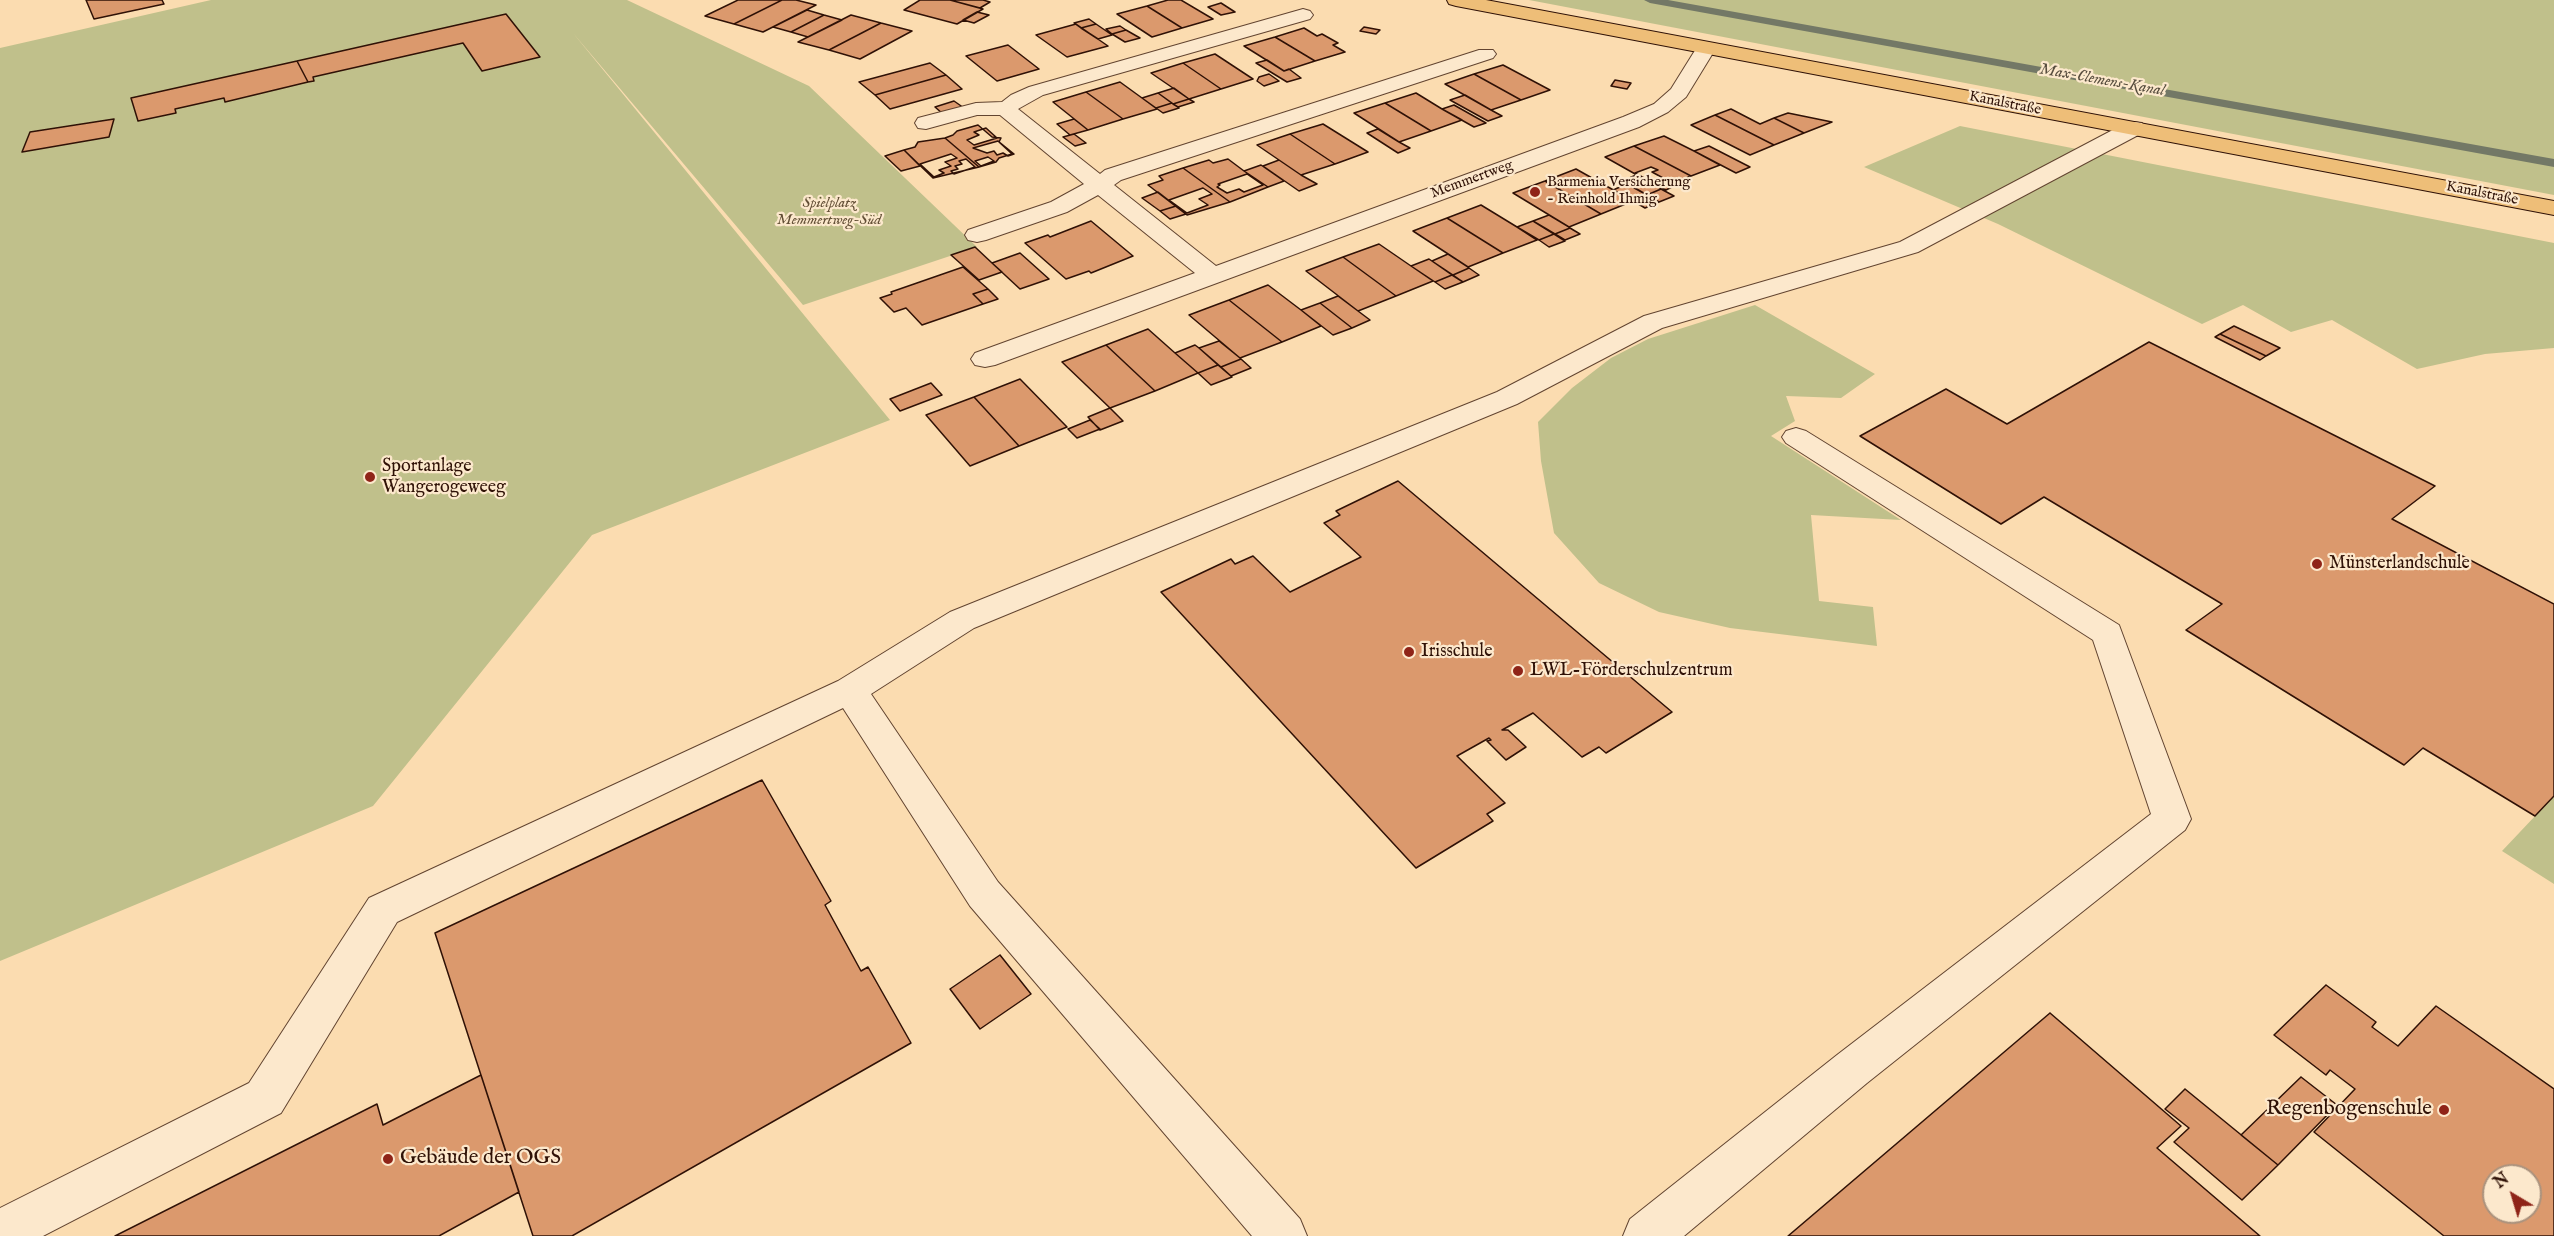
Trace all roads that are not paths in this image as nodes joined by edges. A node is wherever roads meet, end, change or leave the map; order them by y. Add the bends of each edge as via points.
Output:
1 (1456, 0) edge
2 (1303, 15) dead end
3 (1706, 48) junction
4 (1486, 54) dead end
5 (1007, 108) junction
6 (926, 123) dead end
7 (2134, 128) junction
8 (1100, 185) junction
9 (2554, 208) edge
10 (977, 235) dead end
11 (1212, 275) junction
12 (985, 359) dead end
13 (1796, 437) dead end
14 (850, 690) junction
15 (0, 1233) edge
16 (1283, 1236) edge
17 (1647, 1236) edge

1 - 3 main road, Kanalstraße
2 - 5 street via 1036,91
3 - 7 main road, Kanalstraße
3 - 11 street, Memmertweg via 1679,93 1661,108 1631,122
4 - 8 street via 1113,175
5 - 6 street via 976,109
5 - 8 street
7 - 9 main road, Kanalstraße
7 - 14 street via 1909,247 1653,322 1507,398 962,620
8 - 10 street via 1059,207
8 - 11 street
11 - 12 street, Memmertweg
13 - 17 street via 2107,633 2172,819 1852,1069
14 - 15 street via 383,910 265,1098
14 - 16 street via 984,894

